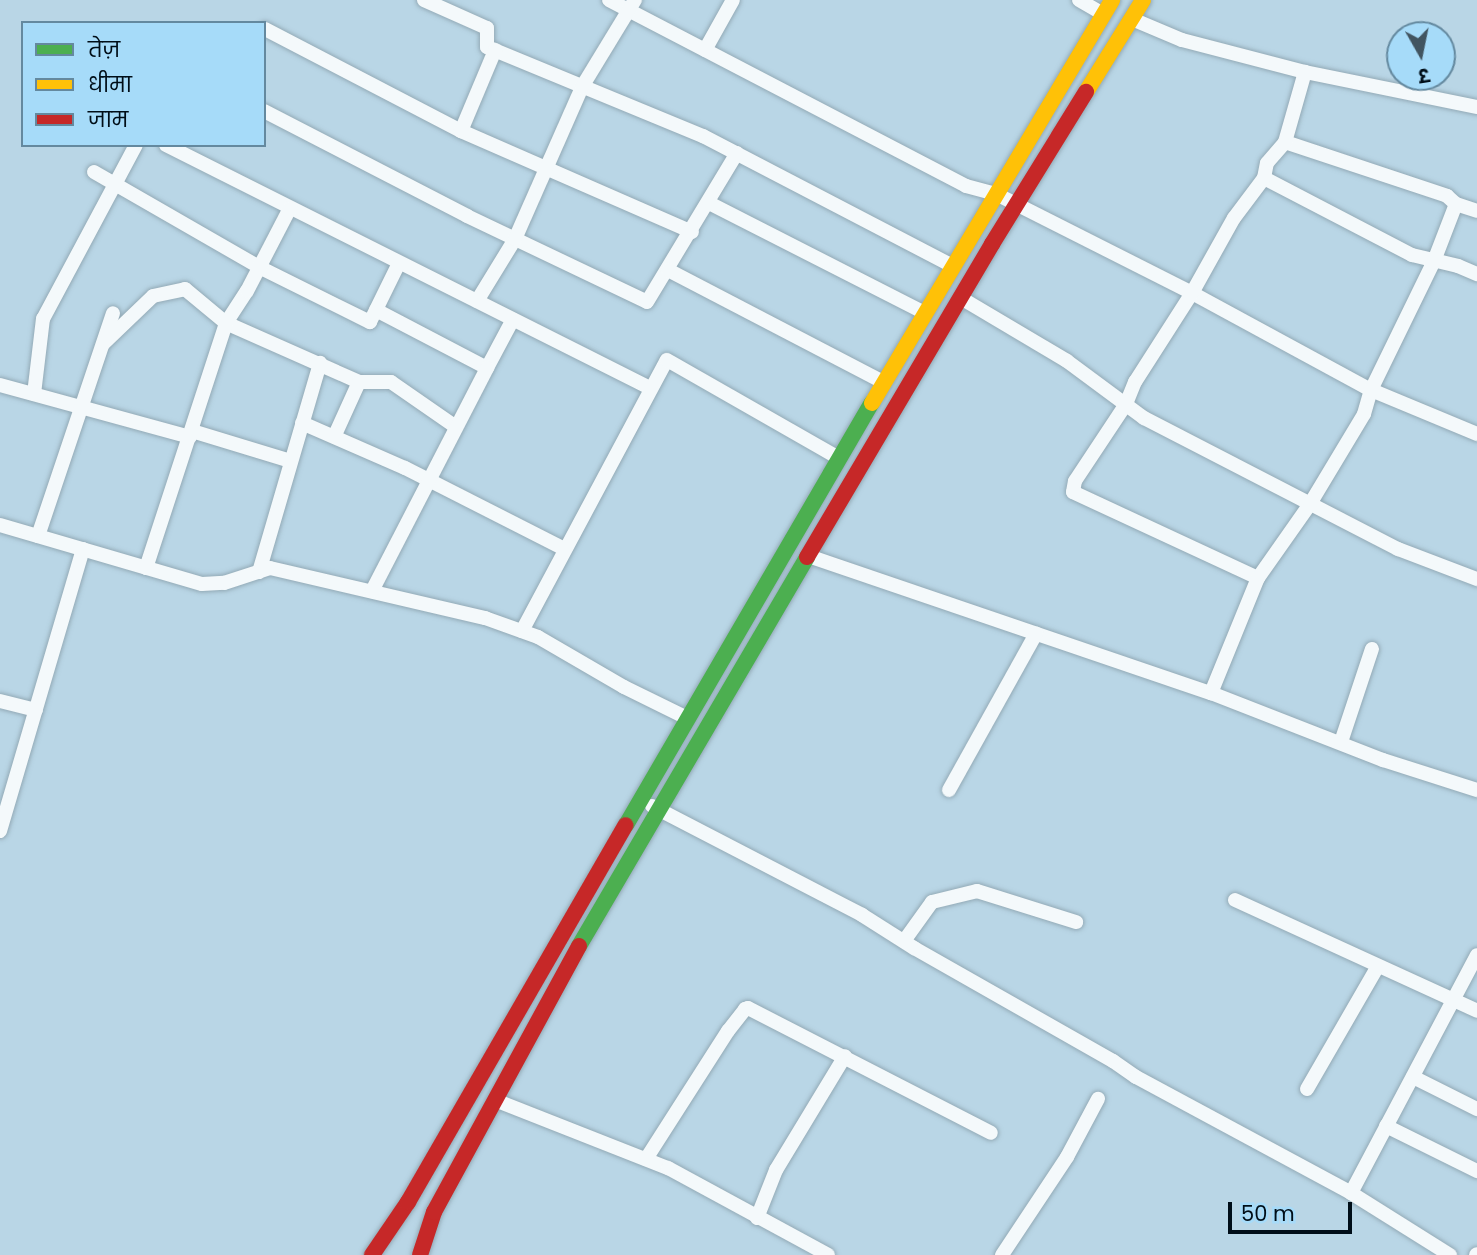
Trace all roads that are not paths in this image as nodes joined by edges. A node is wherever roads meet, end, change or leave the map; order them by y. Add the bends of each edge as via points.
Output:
1 (424, 0) edge
2 (608, 0) edge
3 (733, 0) edge
4 (1079, 0) edge
5 (1143, 0) edge
6 (632, 5) edge
7 (1107, 7) edge
8 (1132, 19) junction
9 (266, 30) edge
10 (495, 50) junction
11 (705, 50) junction
12 (1305, 72) junction
13 (582, 87) junction
14 (1477, 107) edge
15 (266, 112) edge
16 (461, 131) junction
17 (1285, 142) junction
18 (135, 147) edge
19 (170, 147) edge
20 (737, 153) junction
21 (546, 169) junction
22 (94, 172) dead end
23 (1264, 178) junction
24 (116, 185) junction
25 (996, 194) junction
26 (709, 203) junction
27 (1456, 204) junction
28 (1016, 205) junction
29 (290, 208) junction
30 (1477, 211) edge
31 (692, 232) junction
32 (515, 239) junction
33 (1434, 261) junction
34 (399, 262) junction
35 (953, 265) junction
36 (259, 267) junction
37 (668, 270) junction
38 (1477, 274) edge
39 (1192, 293) junction
40 (961, 298) junction
41 (477, 302) junction
42 (376, 310) junction
43 (113, 313) dead end
44 (925, 313) junction
45 (513, 319) junction
46 (226, 323) junction
47 (103, 344) junction
48 (320, 363) junction
49 (487, 368) junction
50 (359, 382) junction
51 (884, 382) junction
52 (0, 384) edge
53 (650, 388) junction
54 (1371, 390) junction
55 (34, 394) junction
56 (1126, 404) junction
57 (82, 407) junction
58 (302, 423) junction
59 (456, 427) junction
60 (191, 434) junction
61 (1477, 435) edge
62 (334, 437) junction
63 (839, 458) junction
64 (291, 461) junction
65 (431, 481) junction
66 (1310, 504) junction
67 (0, 524) edge
68 (38, 536) junction
69 (83, 549) junction
70 (565, 549) junction
71 (808, 556) junction
72 (146, 568) junction
73 (259, 572) junction
74 (1258, 578) junction
75 (1477, 579) edge
76 (372, 590) junction
77 (522, 631) junction
78 (1036, 634) junction
79 (1372, 649) dead end
80 (1211, 692) junction
81 (0, 701) edge
82 (36, 709) junction
83 (687, 718) junction
84 (1341, 742) junction
85 (949, 790) dead end
86 (1477, 790) edge
87 (5, 793) edge
88 (639, 799) junction
89 (659, 810) junction
90 (0, 831) edge
91 (1235, 900) dead end
92 (1076, 922) dead end
93 (904, 941) junction
94 (1477, 955) edge
95 (1378, 966) junction
96 (1453, 1000) junction
97 (1477, 1011) edge
98 (845, 1056) junction
99 (1413, 1077) junction
100 (1307, 1089) dead end
101 (1098, 1099) dead end
102 (495, 1100) junction
103 (1477, 1109) edge
104 (1386, 1126) junction
105 (991, 1133) dead end
106 (646, 1160) junction
107 (1477, 1171) edge
108 (1351, 1193) junction
109 (757, 1218) junction
110 (375, 1250) edge
111 (421, 1250) edge
112 (828, 1255) edge
113 (1002, 1255) edge
114 (1450, 1255) edge

1 - 10 street via 487,28 487,47
2 - 6 street
3 - 11 street
4 - 7 street
5 - 8 main road
6 - 11 street
6 - 13 street
7 - 25 main road
8 - 12 street via 1182,40
8 - 28 main road
9 - 16 street
10 - 13 street
10 - 16 street
11 - 25 street via 966,186
12 - 14 street
12 - 17 street
13 - 20 street
13 - 21 street
15 - 32 street
16 - 21 street
17 - 23 street via 1267,163
17 - 27 street via 1447,196
18 - 24 street
19 - 29 street
20 - 26 street
20 - 35 street
21 - 31 street
21 - 32 street
22 - 24 street
23 - 33 street via 1412,255
23 - 39 street via 1234,218
24 - 36 street
24 - 55 street via 43,319
25 - 28 street
25 - 35 main road
26 - 31 street
26 - 44 street
27 - 30 street
27 - 33 street
28 - 39 street
28 - 40 main road
29 - 34 street
29 - 36 street
31 - 37 street
32 - 37 street via 647,302
32 - 41 street
33 - 38 street
33 - 54 street
34 - 41 street
34 - 42 street
35 - 44 main road
36 - 42 street via 370,322
36 - 46 street
37 - 51 street
39 - 54 street
39 - 56 street via 1135,382
40 - 56 street via 1067,361
40 - 71 main road
41 - 45 street
42 - 49 street
43 - 47 street
44 - 51 main road
45 - 49 street
45 - 53 street
46 - 47 street via 185,289 153,296
46 - 48 street
46 - 60 street
47 - 57 street
48 - 50 street
48 - 58 street
49 - 59 street
50 - 59 street via 391,382
50 - 62 street
51 - 63 main road
52 - 55 street
53 - 63 street via 667,360
53 - 70 street
54 - 61 street
54 - 66 street via 1364,414
55 - 57 street
56 - 66 street via 1144,418
56 - 74 street via 1075,481 1073,492
57 - 60 street
57 - 68 street
58 - 62 street
58 - 64 street
59 - 65 street
60 - 64 street
60 - 72 street
62 - 65 street
63 - 83 main road
64 - 73 street
65 - 70 street
65 - 76 street
66 - 74 street
66 - 75 street via 1398,549
67 - 68 street
68 - 69 street
69 - 72 street
69 - 82 street
70 - 77 street
71 - 78 street
71 - 89 main road
72 - 73 street via 202,583 224,583
73 - 76 street via 270,568
74 - 80 street
76 - 77 street
77 - 83 street
78 - 80 street
78 - 85 street
79 - 84 street
80 - 84 street
81 - 82 street
82 - 87 street
83 - 88 main road
84 - 86 street
87 - 90 street
88 - 89 street
88 - 110 main road via 408,1202
89 - 93 street
89 - 102 main road
91 - 95 street
92 - 93 street via 976,891 932,902
93 - 108 street via 1136,1077
94 - 96 street
95 - 96 street
95 - 100 street
96 - 97 street
96 - 99 street
98 - 105 street
98 - 106 street via 744,1009
98 - 109 street via 776,1170
99 - 103 street
99 - 104 street
101 - 113 street
102 - 106 street
102 - 111 main road via 434,1212
104 - 107 street
104 - 108 street
106 - 109 street
108 - 114 street
109 - 112 street

